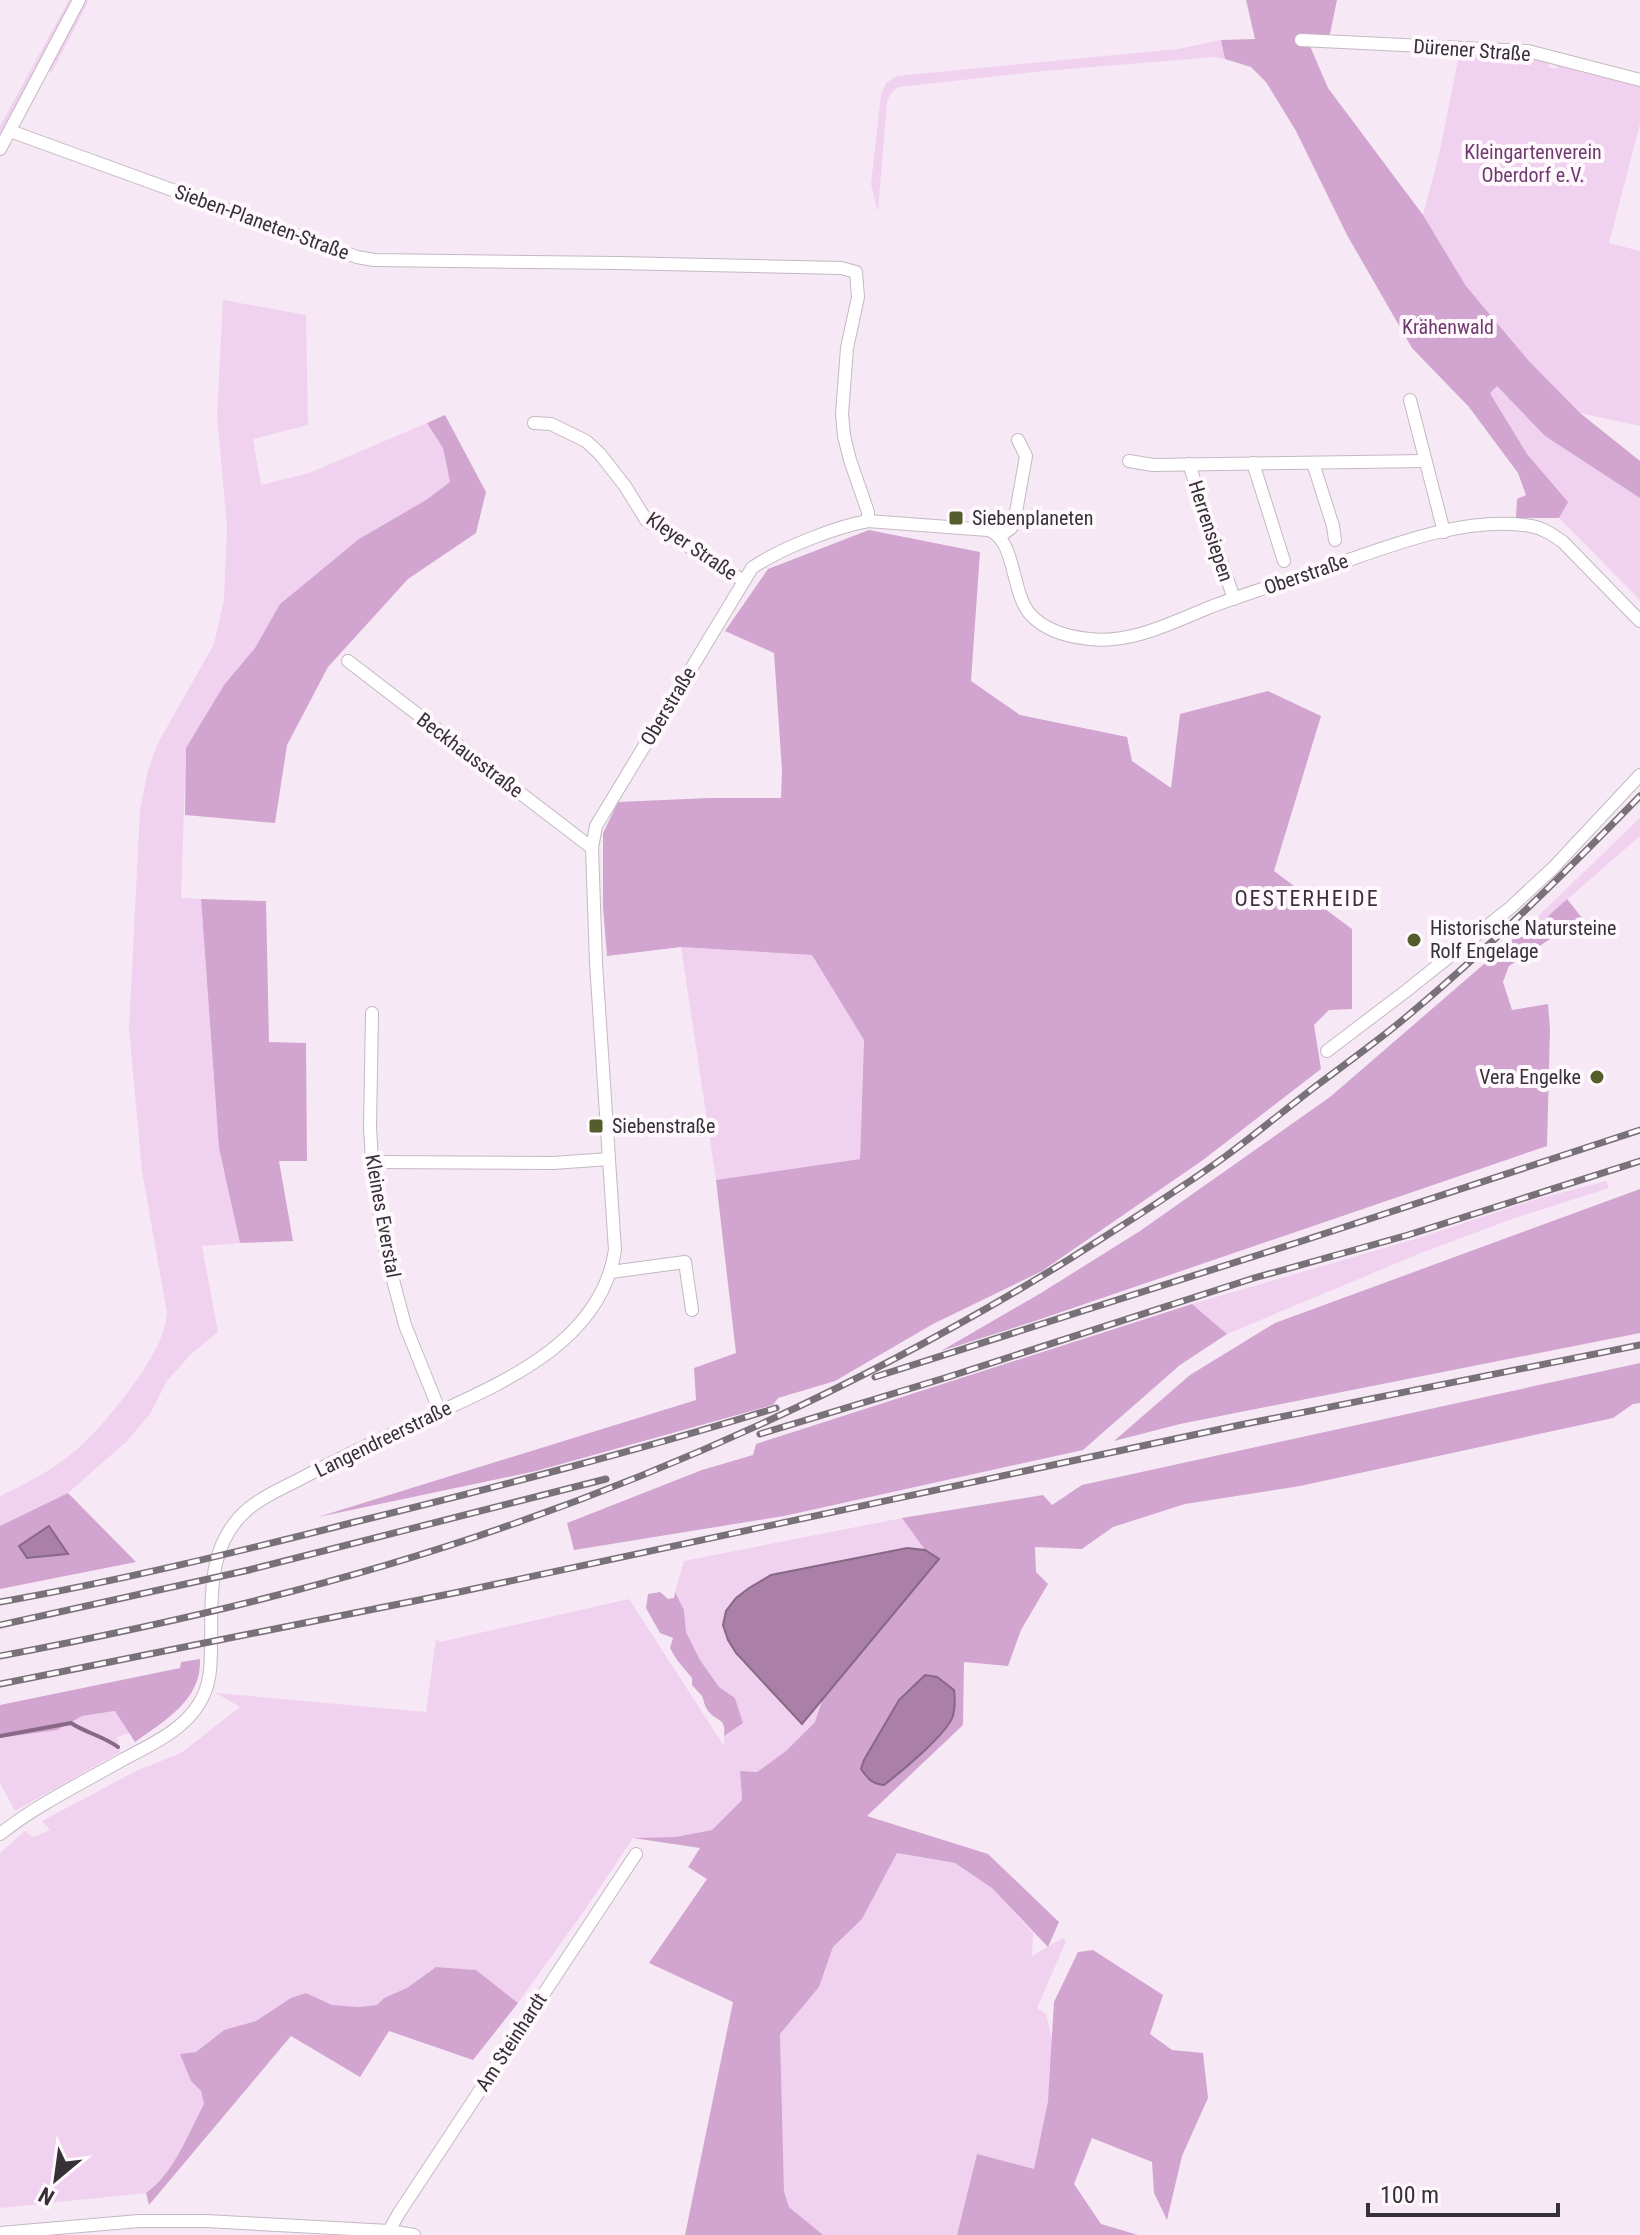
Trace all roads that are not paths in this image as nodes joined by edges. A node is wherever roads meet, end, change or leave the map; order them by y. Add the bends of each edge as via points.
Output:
1 (79, 0) edge
2 (1301, 40) dead end
3 (1640, 80) edge
4 (10, 131) junction
5 (0, 149) edge
6 (1410, 400) dead end
7 (534, 423) dead end
8 (1018, 440) dead end
9 (1129, 461) dead end
10 (1425, 461) junction
11 (1253, 463) junction
12 (1313, 463) junction
13 (1189, 464) junction
14 (868, 521) junction
15 (1444, 532) junction
16 (1000, 536) junction
17 (1284, 561) dead end
18 (1346, 561) junction
19 (744, 581) junction
20 (1234, 599) junction
21 (1640, 621) edge
22 (348, 661) dead end
23 (1640, 775) edge
24 (592, 848) junction
25 (596, 963) joint
26 (372, 1013) dead end
27 (1327, 1051) dead end
28 (609, 1159) junction
29 (372, 1162) junction
30 (611, 1272) junction
31 (692, 1310) dead end
32 (440, 1412) junction
33 (0, 1834) edge
34 (636, 1854) dead end
35 (389, 2231) junction
36 (0, 2233) edge
37 (414, 2235) edge

1 - 4 street
2 - 3 street, Dürener Straße via 1528,51
4 - 5 street
4 - 14 street, Sieben-Planeten-Straße via 374,260 856,272 858,297 842,414
6 - 10 street
7 - 19 street, Kleyer Straße via 551,424 586,441 646,520
8 - 16 street via 1026,456 1014,523
9 - 13 street, Herrensiepen
10 - 12 street, Herrensiepen
10 - 15 street
11 - 12 street, Herrensiepen
11 - 13 street, Herrensiepen
11 - 17 street
12 - 18 street via 1336,544
13 - 20 street, Herrensiepen
14 - 16 street, Oberstraße via 988,530
14 - 19 street, Oberstraße via 765,559
15 - 18 street, Oberstraße
15 - 21 street, Oberstraße via 1488,525 1532,526 1548,532
16 - 20 street, Oberstraße via 1029,613 1041,624 1075,637 1122,638
18 - 20 street, Oberstraße
19 - 24 street, Oberstraße via 606,806
22 - 24 street, Beckhausstraße
23 - 27 street via 1510,908
24 - 25 street, Oberstraße
25 - 28 street, Langendreerstraße
26 - 29 street, Kleines Everstal
28 - 29 street
28 - 30 street, Langendreerstraße via 615,1250
29 - 32 street, Kleines Everstal via 385,1250 405,1325
30 - 31 street via 685,1262
30 - 32 street, Langendreerstraße via 582,1322 548,1353
32 - 33 street, Langendreerstraße via 318,1469 248,1509 218,1549 210,1675 192,1714 171,1732
34 - 35 street, Am Steinhardt
35 - 36 street via 139,2221
35 - 37 street

